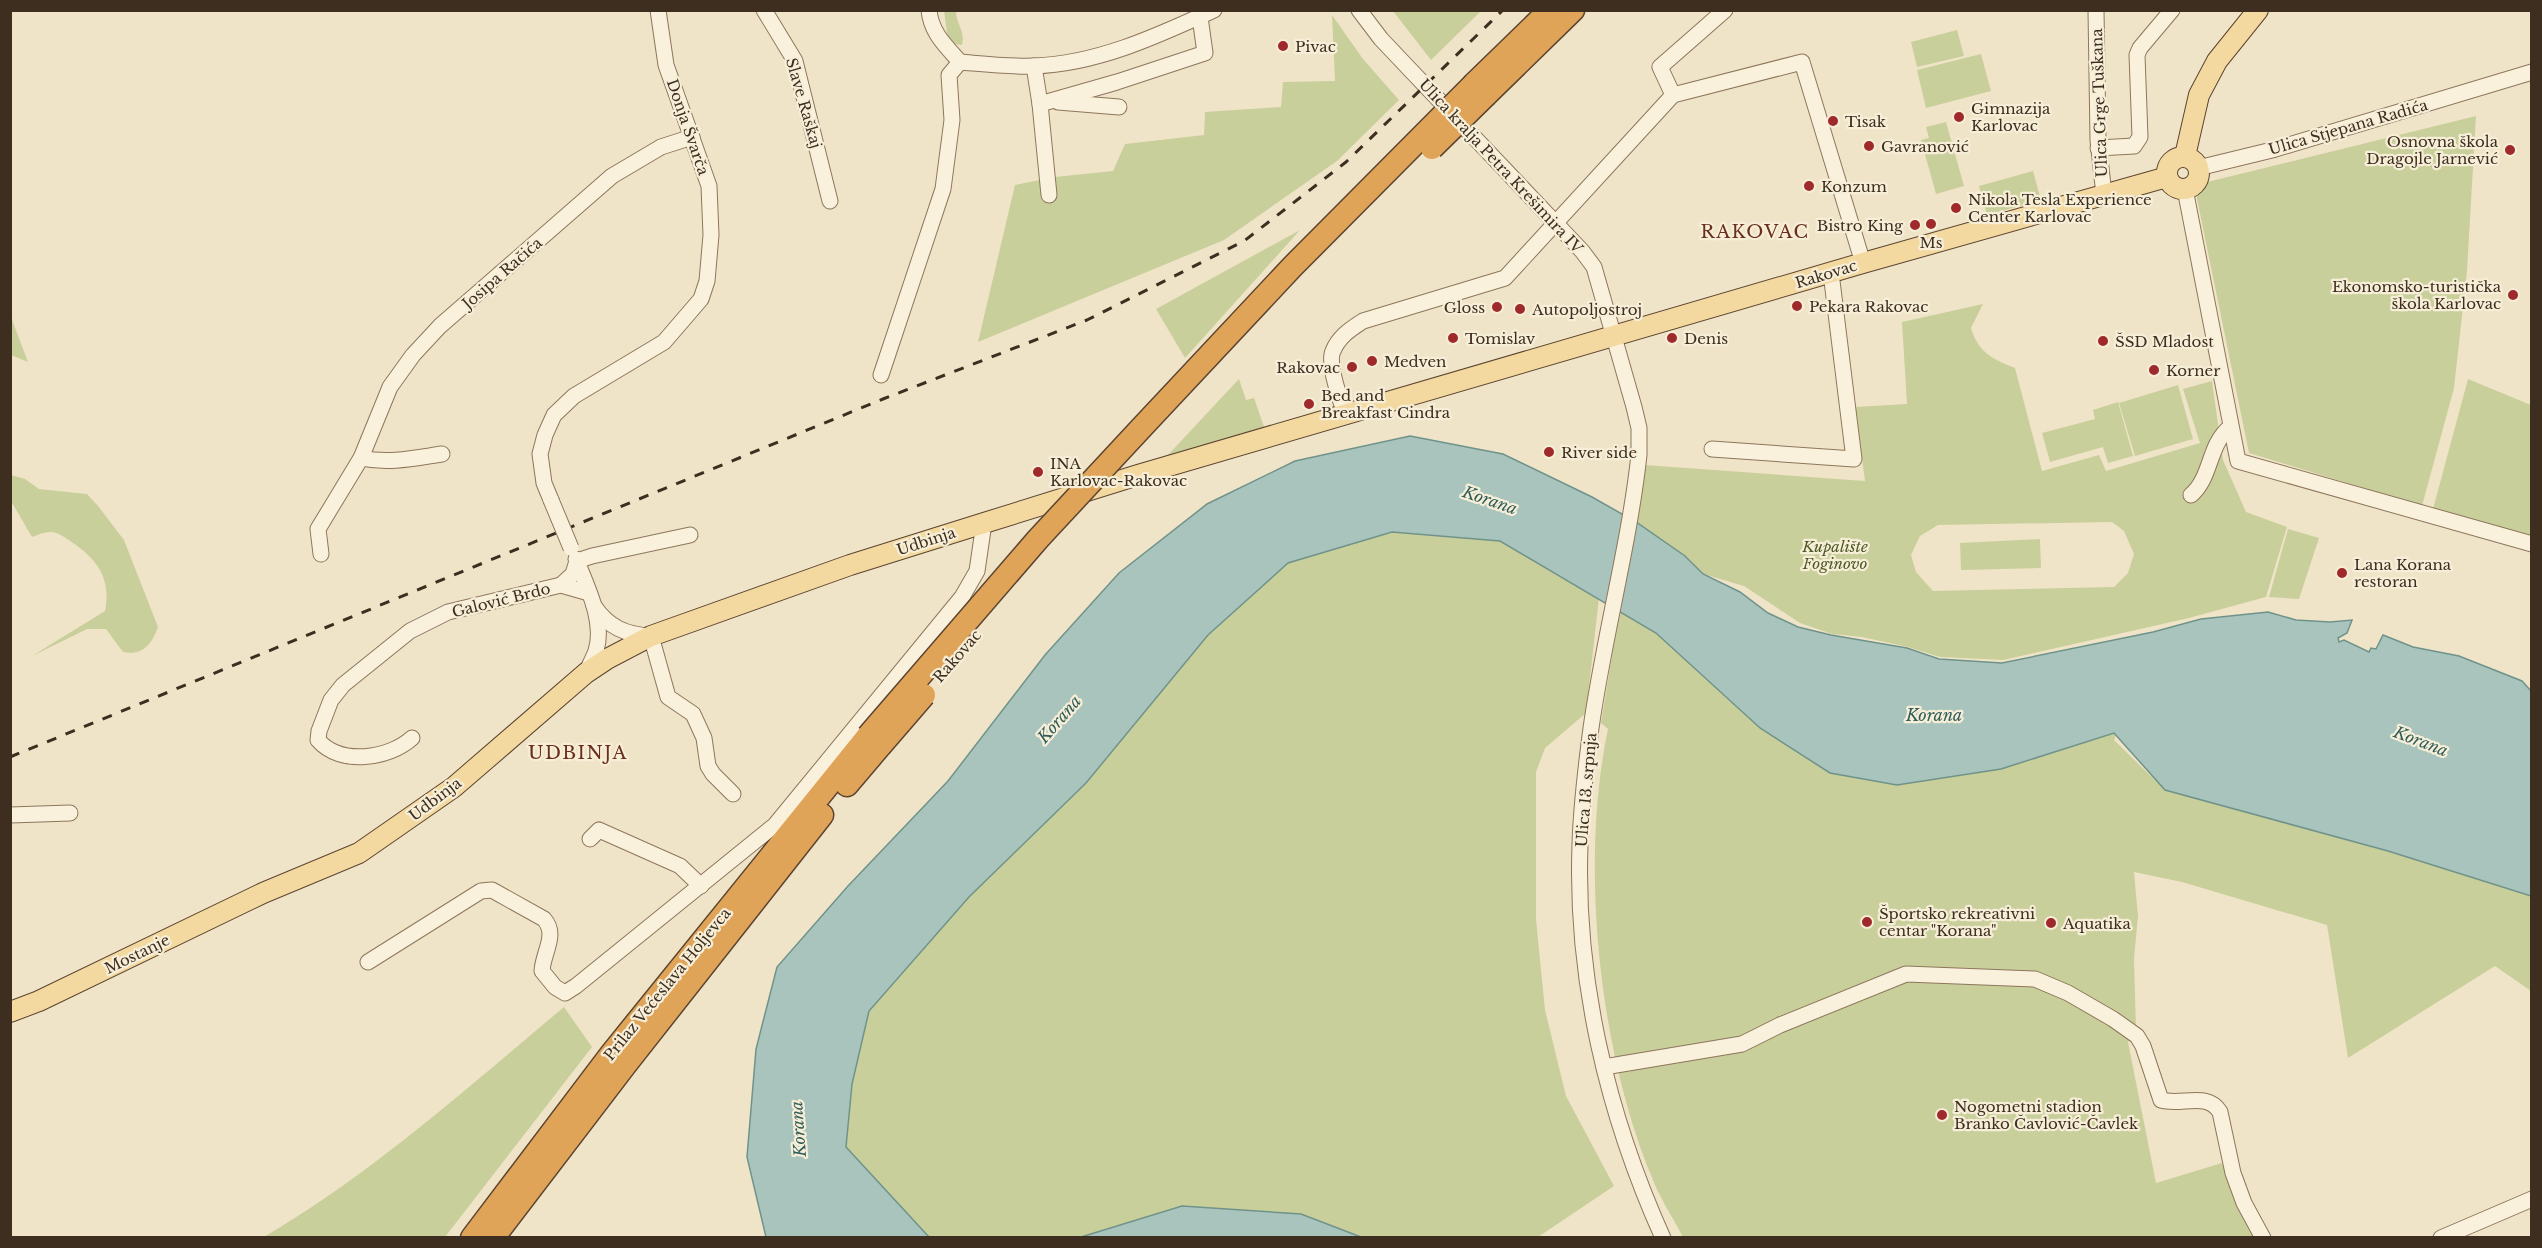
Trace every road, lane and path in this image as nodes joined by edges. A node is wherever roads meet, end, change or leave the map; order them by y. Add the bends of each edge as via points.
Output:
1 (658, 10) edge
2 (764, 10) edge
3 (929, 10) edge
4 (1359, 10) edge
5 (1550, 10) edge
6 (1573, 10) edge
7 (1725, 10) edge
8 (2096, 10) edge
9 (2172, 10) edge
10 (2259, 10) edge
11 (1206, 13) edge
12 (960, 62) junction
13 (1034, 66) junction
14 (2532, 72) edge
15 (1480, 89) junction
16 (1673, 95) junction
17 (1045, 102) junction
18 (1119, 107) dead end
19 (692, 137) junction
20 (2098, 148) junction
21 (2192, 162) junction
22 (2167, 177) junction
23 (2185, 189) junction
24 (1049, 195) dead end
25 (2104, 195) junction
26 (830, 201) dead end
27 (1555, 223) junction
28 (1863, 263) junction
29 (1830, 273) junction
30 (707, 281) joint
31 (1615, 337) junction
32 (881, 375) dead end
33 (1346, 416) junction
34 (2230, 427) junction
35 (1712, 448) dead end
36 (442, 454) dead end
37 (361, 458) junction
38 (2191, 495) dead end
39 (984, 523) junction
40 (690, 535) dead end
41 (2532, 544) edge
42 (321, 554) dead end
43 (574, 554) junction
44 (561, 585) junction
45 (591, 600) junction
46 (651, 636) junction
47 (586, 673) junction
48 (412, 738) dead end
49 (874, 741) joint
50 (733, 794) dead end
51 (70, 813) dead end
52 (10, 815) edge
53 (590, 839) dead end
54 (701, 886) junction
55 (263, 893) joint
56 (368, 962) dead end
57 (10, 1012) edge
58 (619, 1058) junction
59 (1604, 1067) junction
60 (2532, 1199) edge
61 (472, 1238) edge
62 (493, 1238) edge
63 (1663, 1238) edge
64 (2263, 1238) edge
65 (2442, 1238) edge

1 - 19 street, Donja Švarča via 666,65
2 - 26 street, Slave Raškaj via 795,61
3 - 12 street via 937,37
4 - 27 street, Ulica kralja Petra Krešimira IV via 1381,39
5 - 15 highway
6 - 15 highway
7 - 16 street via 1660,67
8 - 20 street, Ulica Grge Tuškana
9 - 20 street via 2137,55 2140,137 2134,146
10 - 21 main road via 2217,60 2199,95
11 - 13 street via 1114,51 1083,60
11 - 17 street via 1205,52
12 - 13 street
12 - 32 street via 949,75 952,120 943,189
13 - 17 street
14 - 21 street, Ulica Stjepana Radića via 2272,150
15 - 49 highway, Rakovac, bridge via 1151,435
16 - 27 street
16 - 28 street via 1802,63
17 - 18 street
17 - 24 street
19 - 30 street, Donja Švarča via 709,186 711,235
19 - 37 street, Josipa Račića via 661,147 612,176 440,326 390,387
20 - 25 street, Ulica Grge Tuškana
21 - 22 main road via 2179,156 2170,162
21 - 23 main road via 2197,181
22 - 23 main road via 2174,186
22 - 25 main road, Rakovac
23 - 34 street
25 - 28 main road, Rakovac
27 - 31 street, Ulica kralja Petra Krešimira IV via 1594,267
27 - 33 street via 1505,278 1363,321 1344,334 1331,352
28 - 29 main road, Rakovac
29 - 31 main road, Rakovac
29 - 35 street via 1854,459
30 - 43 street, Udbinja, bridge via 701,299 664,342 574,396 554,415 544,435 540,454 544,483
31 - 33 main road, Rakovac
31 - 59 street, Ulica 13. srpnja via 1639,428 1637,472 1594,712 1580,845 1591,1009
33 - 39 main road, Rakovac
34 - 38 street via 2218,439 2201,483
34 - 41 street via 2238,461
36 - 37 street via 377,462
37 - 42 street, Josipa Račića via 318,530
39 - 46 main road, Udbinja via 850,565
39 - 54 street via 977,571 962,597 775,825
40 - 43 street
43 - 44 street, Galović Brdo via 573,574
43 - 45 street, Udbinja
44 - 45 street, Galović Brdo
44 - 48 street, Galović Brdo via 464,607 410,631 343,685 331,700 318,740 326,749 350,756 381,755 400,749
45 - 46 street, Udbinja via 601,616 618,629
45 - 47 street, Udbinja via 598,637
46 - 47 main road, Udbinja
46 - 50 street via 668,697 693,714 704,738 712,774
47 - 55 main road, Udbinja via 427,807 359,853
49 - 58 highway, Prilaz Većeslava Holjevca via 835,799
51 - 52 street
53 - 54 street via 599,830 680,866
54 - 56 street via 565,993 542,971 552,933 550,926 492,890 481,891
55 - 57 main road, Mostanje
58 - 61 highway, Prilaz Većeslava Holjevca
58 - 62 highway, Prilaz Većeslava Holjevca
59 - 63 street, Ulica 13. srpnja via 1628,1149
59 - 64 street via 1742,1044 1906,974 2036,979 2068,993 2137,1036 2162,1100 2208,1100 2216,1105 2233,1173
60 - 65 street

